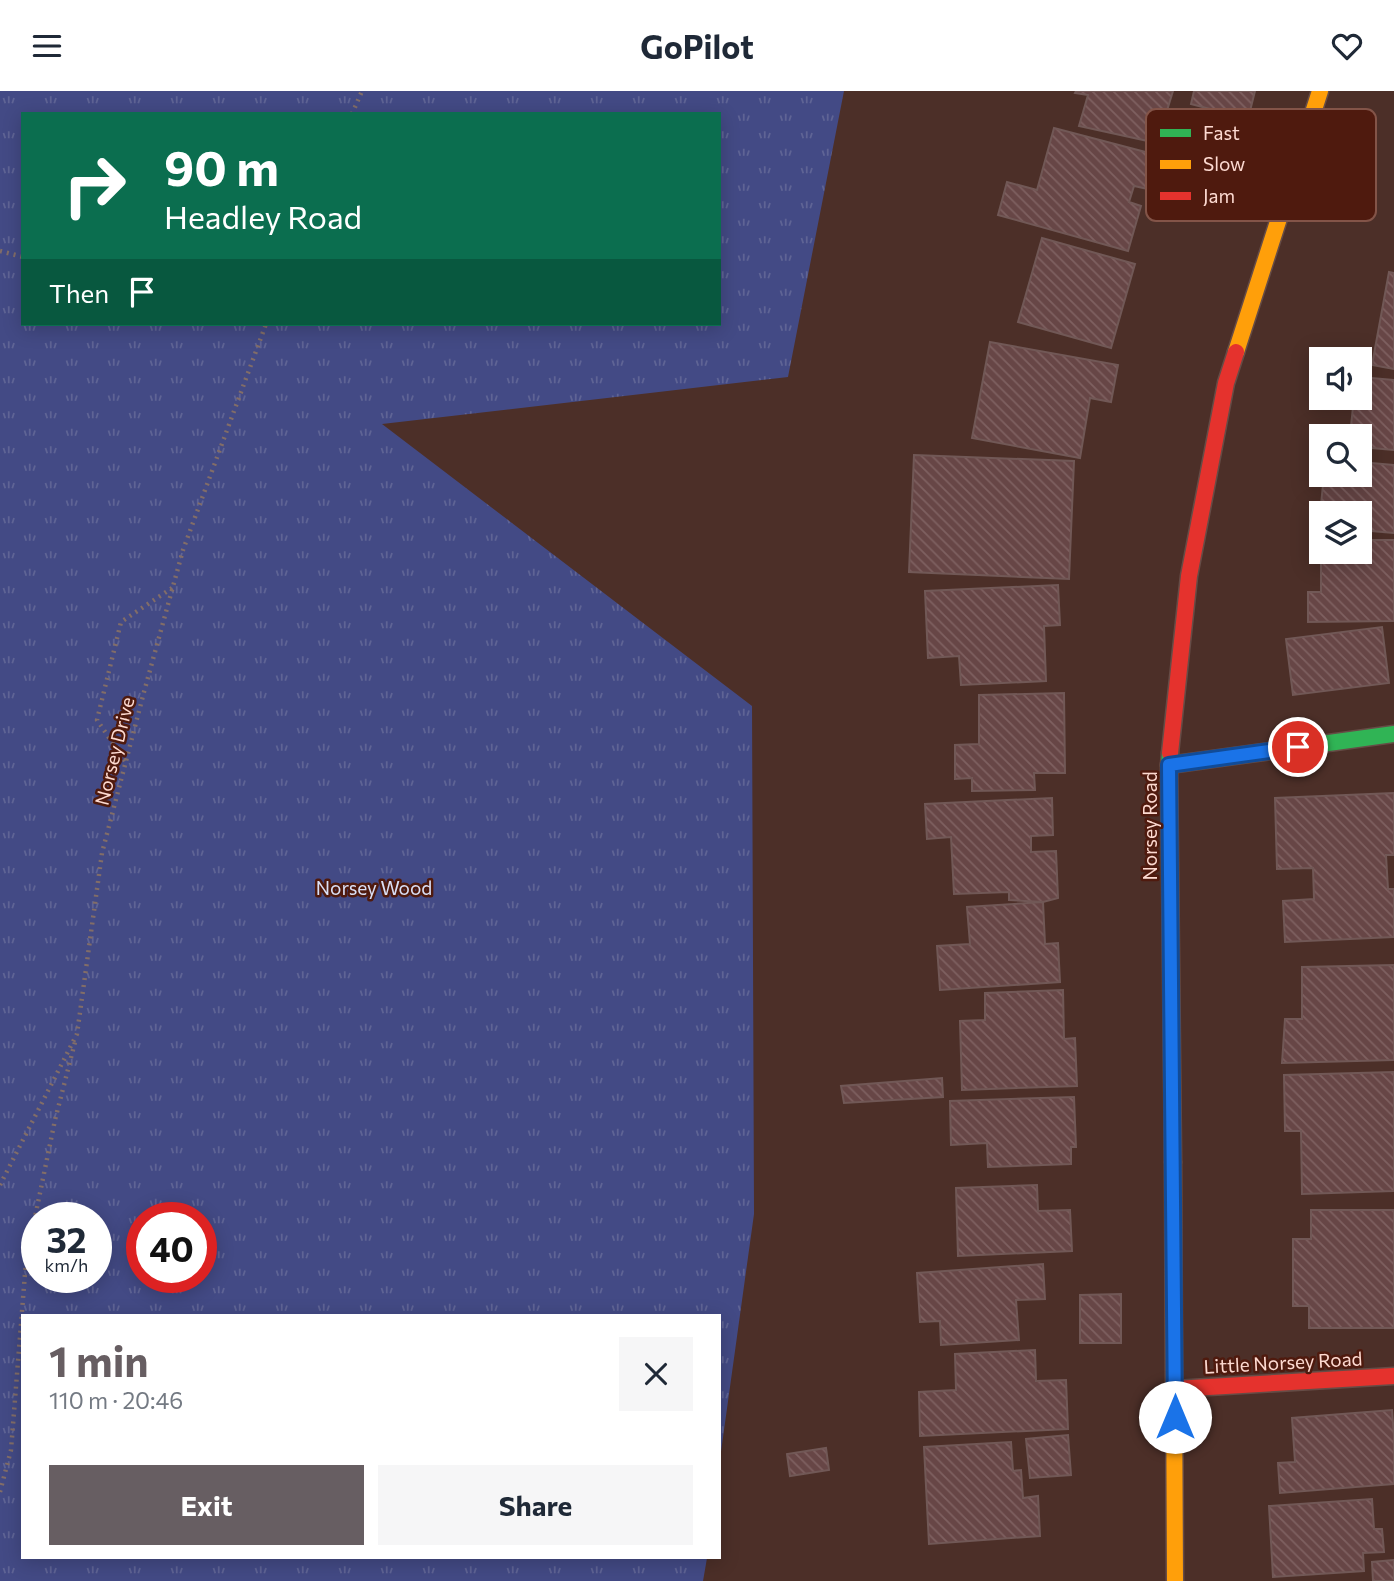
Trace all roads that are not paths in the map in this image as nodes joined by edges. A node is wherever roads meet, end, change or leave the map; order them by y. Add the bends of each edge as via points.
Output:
1 (1320, 91) edge
2 (1314, 109) edge
3 (1278, 221) edge
4 (1394, 734) edge
5 (1169, 765) junction
6 (1394, 1376) edge
7 (1175, 1389) junction
8 (1175, 1581) edge

1 - 2 street, Norsey Road
3 - 5 street, Norsey Road via 1226,383 1189,576
4 - 5 street
5 - 7 street, Norsey Road
6 - 7 street, Little Norsey Road
7 - 8 street, Norsey Road

